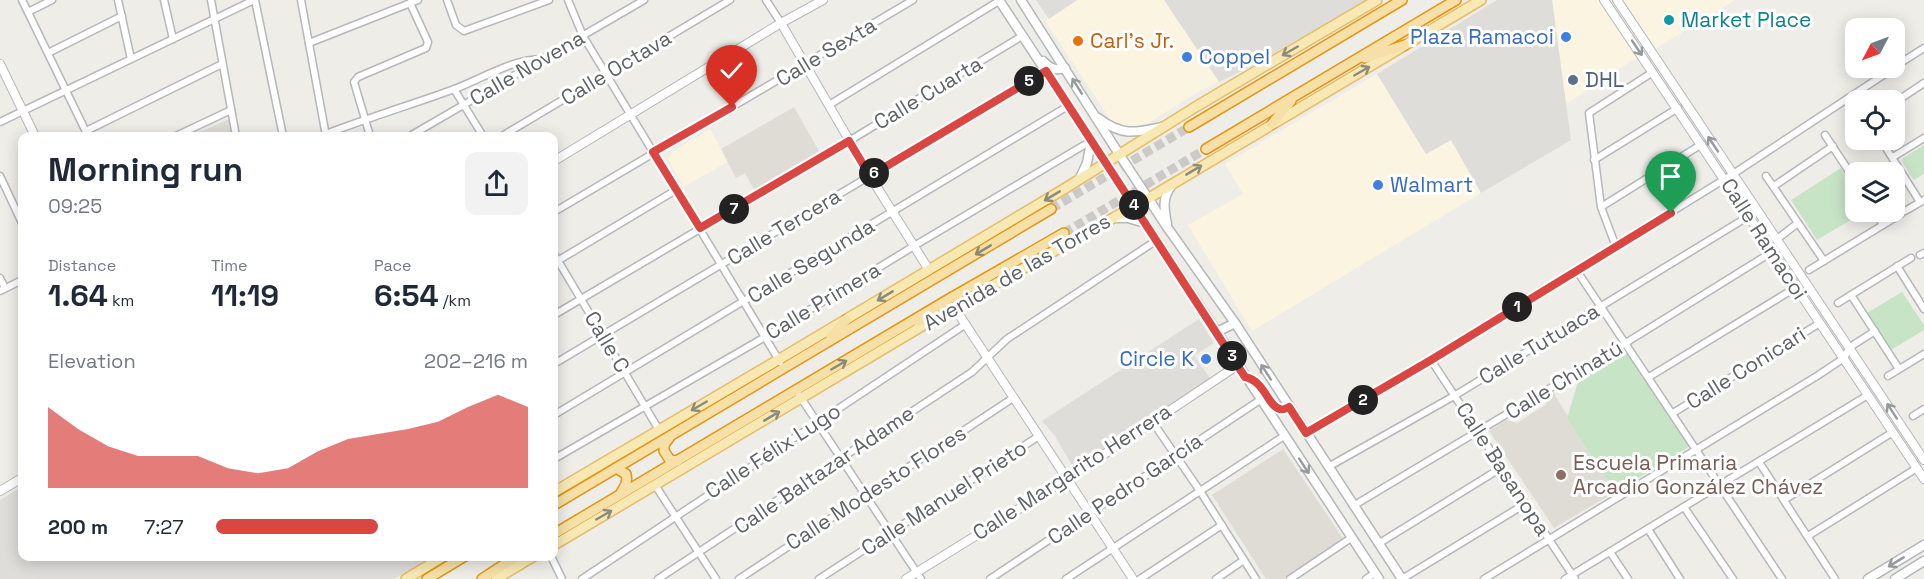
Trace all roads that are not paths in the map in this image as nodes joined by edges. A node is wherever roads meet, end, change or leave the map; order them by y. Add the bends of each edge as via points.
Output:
1 (22, 0) edge
2 (52, 0) edge
3 (118, 0) edge
4 (164, 0) edge
5 (211, 0) edge
6 (255, 0) edge
7 (301, 0) edge
8 (418, 0) edge
9 (447, 0) edge
10 (549, 0) edge
11 (568, 0) edge
12 (644, 0) edge
13 (730, 0) edge
14 (766, 0) edge
15 (823, 0) edge
16 (913, 0) edge
17 (1000, 0) edge
18 (1021, 0) edge
19 (1377, 0) edge
20 (1402, 0) edge
21 (1456, 0) edge
22 (1481, 0) edge
23 (1604, 0) edge
24 (1617, 0) edge
25 (410, 3) junction
26 (28, 12) junction
27 (122, 16) junction
28 (214, 19) junction
29 (781, 24) junction
30 (584, 36) junction
31 (1022, 36) junction
32 (173, 39) junction
33 (309, 43) junction
34 (1405, 45) junction
35 (1924, 48) edge
36 (1032, 50) junction
37 (48, 53) junction
38 (131, 59) junction
39 (544, 59) junction
40 (1905, 60) edge
41 (1349, 63) junction
42 (0, 64) edge
43 (222, 64) junction
44 (805, 65) junction
45 (1065, 68) junction
46 (1046, 71) junction
47 (1653, 72) junction
48 (606, 73) junction
49 (1878, 78) edge
50 (1923, 87) edge
51 (454, 89) junction
52 (66, 90) junction
53 (1295, 95) junction
54 (1905, 97) edge
55 (463, 105) junction
56 (829, 105) junction
57 (1068, 106) junction
58 (1678, 108) junction
59 (231, 110) junction
60 (23, 111) junction
61 (631, 114) junction
62 (1094, 114) junction
63 (365, 119) junction
64 (0, 122) edge
65 (1272, 124) junction
66 (1165, 126) junction
67 (1189, 127) tunnel mouth
68 (33, 132) edge
69 (86, 132) edge
70 (91, 132) edge
71 (184, 132) edge
72 (236, 132) edge
73 (282, 132) edge
74 (325, 132) edge
75 (333, 132) edge
76 (369, 132) edge
77 (417, 132) edge
78 (480, 132) edge
79 (509, 132) edge
80 (1825, 135) dead end
81 (1924, 138) edge
82 (849, 141) junction
83 (1092, 141) junction
84 (1702, 144) junction
85 (1833, 146) junction
86 (1206, 149) tunnel mouth
87 (1888, 150) edge
88 (653, 152) junction
89 (1119, 154) junction
90 (1893, 158) junction
91 (558, 159) edge
92 (1594, 160) junction
93 (1105, 162) junction
94 (1845, 165) edge
95 (1734, 174) junction
96 (0, 176) edge
97 (870, 176) junction
98 (1766, 176) dead end
99 (1080, 178) junction
100 (1725, 179) junction
101 (1176, 181) junction
102 (1774, 186) junction
103 (676, 190) junction
104 (1149, 198) junction
105 (1922, 201) edge
106 (1134, 206) junction
107 (1601, 207) junction
108 (1051, 209) tunnel mouth
109 (558, 210) edge
110 (892, 212) junction
111 (18, 214) edge
112 (1749, 216) junction
113 (1111, 218) junction
114 (1145, 222) junction
115 (1881, 222) edge
116 (1798, 223) junction
117 (1883, 225) junction
118 (1167, 227) junction
119 (700, 228) junction
120 (1064, 233) tunnel mouth
121 (1777, 239) junction
122 (1157, 240) junction
123 (914, 246) junction
124 (1616, 247) junction
125 (1772, 252) junction
126 (1911, 258) dead end
127 (558, 261) edge
128 (1824, 261) junction
129 (558, 265) edge
130 (722, 265) junction
131 (1897, 267) junction
132 (929, 270) junction
133 (1809, 270) dead end
134 (1577, 271) junction
135 (0, 278) edge
136 (18, 282) edge
137 (1795, 288) junction
138 (3, 290) edge
139 (1851, 295) junction
140 (580, 298) junction
141 (744, 301) junction
142 (1838, 303) dead end
143 (1600, 307) junction
144 (954, 308) junction
145 (1924, 309) edge
146 (558, 312) edge
147 (943, 314) junction
148 (846, 320) junction
149 (1235, 323) junction
150 (1820, 323) junction
151 (966, 324) junction
152 (902, 327) junction
153 (1875, 331) junction
154 (1217, 332) junction
155 (602, 335) junction
156 (765, 337) junction
157 (824, 344) junction
158 (1624, 344) junction
159 (1850, 347) junction
160 (1924, 354) edge
161 (987, 357) junction
162 (1844, 358) junction
163 (1431, 360) junction
164 (558, 362) edge
165 (781, 364) junction
166 (1238, 365) junction
167 (1899, 369) junction
168 (625, 373) junction
169 (1888, 376) dead end
170 (1245, 377) junction
171 (1649, 377) junction
172 (796, 389) junction
173 (1868, 395) junction
174 (1454, 396) junction
175 (801, 398) junction
176 (1013, 398) junction
177 (1260, 400) junction
178 (645, 406) junction
179 (1289, 407) junction
180 (1924, 409) edge
181 (558, 413) edge
182 (1673, 414) junction
183 (1913, 416) dead end
184 (1152, 421) junction
185 (817, 422) junction
186 (659, 430) junction
187 (1478, 431) junction
188 (1893, 432) junction
189 (1306, 433) junction
190 (670, 435) junction
191 (1039, 436) junction
192 (1284, 436) junction
193 (1696, 449) junction
194 (1175, 456) junction
195 (558, 457) edge
196 (842, 458) junction
197 (1924, 460) edge
198 (677, 461) junction
199 (1759, 462) junction
200 (1328, 467) junction
201 (616, 468) junction
202 (1501, 468) junction
203 (1917, 468) junction
204 (1924, 478) edge
205 (1066, 479) junction
206 (18, 480) edge
207 (655, 485) junction
208 (1720, 486) junction
209 (558, 490) edge
210 (0, 491) edge
211 (1200, 491) junction
212 (866, 494) junction
213 (620, 495) junction
214 (1784, 500) junction
215 (558, 503) edge
216 (1525, 504) junction
217 (1353, 506) junction
218 (1684, 507) junction
219 (1089, 514) junction
220 (675, 516) junction
221 (1222, 525) junction
222 (1648, 529) junction
223 (558, 532) edge
224 (891, 532) junction
225 (1808, 536) junction
226 (1351, 538) junction
227 (1549, 539) junction
228 (558, 543) edge
229 (1378, 544) junction
230 (1924, 546) edge
231 (1112, 548) junction
232 (1610, 552) junction
233 (699, 553) junction
234 (1244, 560) junction
235 (436, 561) edge
236 (457, 561) edge
237 (509, 561) edge
238 (526, 561) edge
239 (553, 561) edge
240 (1924, 561) edge
241 (919, 576) edge
242 (1377, 576) edge
243 (1574, 577) edge
244 (406, 579) edge
245 (427, 579) edge
246 (482, 579) edge
247 (496, 579) edge
248 (562, 579) edge
249 (582, 579) edge
250 (658, 579) edge
251 (716, 579) edge
252 (739, 579) edge
253 (819, 579) edge
254 (906, 579) edge
255 (990, 579) edge
256 (1066, 579) edge
257 (1133, 579) edge
258 (1140, 579) edge
259 (1216, 579) edge
260 (1256, 579) edge
261 (1290, 579) edge
262 (1366, 579) edge
263 (1402, 579) edge
264 (1484, 579) edge
265 (1565, 579) edge
266 (1628, 579) edge
267 (1680, 579) edge
268 (1733, 579) edge
269 (1782, 579) edge
270 (1835, 579) edge
271 (1868, 579) edge
272 (1895, 579) edge

1 - 26 street
2 - 26 street
3 - 27 street
4 - 32 street
5 - 28 street
6 - 28 street
6 - 73 street
7 - 33 street
8 - 25 street
9 - 10 street via 456,26 468,31
11 - 30 street
12 - 30 street, Calle Novena
13 - 48 street, Calle Octava
14 - 29 street
15 - 29 street
16 - 44 street, Calle Sexta
17 - 31 main road
17 - 56 street
18 - 45 main road
19 -> 66 main road, Avenida de las Torres
20 - 67 highway
21 - 41 highway
22 - 34 main road, Avenida de las Torres
23 -> 47 street, Calle Ramacoi
95 -> 24 street, Calle Ramacoi
25 - 33 street
25 - 63 street via 428,42 426,48 355,80
26 - 37 street
27 - 37 street
27 - 38 street
28 - 32 street
28 - 43 street
29 - 44 street
29 - 61 street
30 - 39 street, Calle Novena
30 - 48 street
31 - 36 main road
31 - 82 street, Calle Cuarta
32 - 38 street
33 - 74 street
34 - 41 highway
65 -> 34 main road, Avenida de las Torres
35 - 40 street
36 - 45 main road via 1052,69
36 - 46 main road
37 - 52 street
38 - 52 street
39 - 51 street via 516,64
39 - 55 street, Calle Novena
41 - 53 highway
42 - 60 street
43 - 59 street
43 - 70 street
44 - 56 street
44 - 88 street, Calle Sexta
62 -> 45 main road
46 - 57 main road
46 - 97 street, Calle Tercera
47 - 58 street, Calle Ramacoi
47 - 92 street via 1591,110
48 - 61 street
48 - 79 street, Calle Octava
49 - 95 street
50 - 54 street
51 - 55 street
51 - 63 street
52 - 60 street
52 - 69 street
53 - 65 highway
53 - 86 highway
55 - 77 street, Calle Novena
55 - 78 street
56 - 82 street
57 - 83 main road
57 - 110 street, Calle Segunda
58 - 84 street, Calle Ramacoi
58 - 92 street
59 - 71 street
59 - 72 street
60 - 64 street
60 - 68 street
61 - 88 street
61 - 91 street
62 - 66 main road via 1119,131 1130,133
62 - 89 main road
63 - 75 street
63 - 76 street
101 -> 65 main road, Avenida de las Torres
66 - 89 main road, Avenida de las Torres
80 - 85 street
81 - 90 street
82 - 97 street
82 - 119 street, Calle Cuarta
83 - 93 main road
83 - 99 main road
83 - 123 street, Calle Primera
84 - 100 street, Calle Ramacoi
84 - 107 street
85 - 94 street
85 - 102 street
87 - 90 street
88 - 103 street
88 - 109 street, Calle Sexta
89 - 93 main road, Avenida de las Torres
89 - 104 main road
90 - 105 street
92 - 107 street
93 - 99 main road, Avenida de las Torres
93 - 106 main road
95 - 100 street
95 - 121 street, Calle Ramacoi
96 - 111 street
97 - 110 street
97 - 130 street, Calle Tercera
98 - 102 street
99 -> 132 main road, Avenida de las Torres
100 - 112 street, Calle Ramacoi
100 - 124 street
101 - 104 main road, Avenida de las Torres
101 - 118 main road via 1165,196
102 - 116 street
103 - 119 street
103 - 127 street
104 - 106 main road, Avenida de las Torres
104 - 118 main road
105 - 117 street
106 - 113 main road, Avenida de las Torres
106 - 114 main road
107 - 124 street
108 -> 157 highway, Avenida de las Torres
110 - 123 street
110 - 141 street, Calle Segunda
112 - 125 street, Calle Ramacoi
112 - 143 street, Calle Tutuaca
113 - 114 main road
113 - 144 main road, Avenida de las Torres
114 - 122 main road
115 - 117 street
116 - 121 street
116 - 128 street
117 - 128 street
118 - 149 main road
119 - 130 street
119 - 140 street, Calle Cuarta
120 - 152 highway, Avenida de las Torres
121 - 159 street, Calle Ramacoi
122 - 154 main road
122 - 161 street, Calle Baltazar Adame via 1006,339
123 - 132 street
123 - 156 street, Calle Primera
124 - 134 street
125 - 137 street, Calle Ramacoi
125 - 158 street, Calle Chinatú
126 - 131 street
128 - 133 street
129 - 140 street, Calle C
130 - 141 street
130 - 155 street, Calle Tercera
131 - 139 street
131 - 145 street
132 -> 148 main road, Avenida de las Torres
134 - 143 street
134 - 163 street
135 - 138 street
136 - 138 street
137 - 150 street, Calle Ramacoi
137 - 171 street
139 - 142 street
139 - 153 street
140 - 146 street, Calle Cuarta
140 - 155 street, Calle C
141 - 156 street
141 - 168 street, Calle Segunda
143 - 158 street
143 - 174 street, Calle Tutuaca
144 - 147 main road, Avenida de las Torres
144 - 151 street
147 - 152 highway
147 - 175 main road, Avenida de las Torres
148 - 157 highway
148 - 165 main road, Avenida de las Torres
149 - 154 main road
179 -> 149 main road
150 - 162 street, Calle Ramacoi
150 - 182 street, Calle Conicari
151 - 161 street
151 - 185 street, Calle Félix Lugo
172 -> 152 highway, Avenida de las Torres
153 - 159 street
153 - 167 street
154 - 166 main road
155 - 164 street, Calle Tercera
155 - 168 street, Calle C
156 - 165 street
156 - 178 street, Calle Primera
157 - 165 highway, Avenida de las Torres
158 - 171 street
158 - 187 street, Calle Chinatú
159 - 162 street
197 -> 159 street, Calle Ramacoi
160 - 167 street
161 - 176 street
161 - 196 street, Calle Baltazar Adame via 972,372
162 - 173 street, Calle Ramacoi
162 - 193 street
163 - 174 street, Calle Basanopa
163 - 189 street
165 -> 186 main road, Avenida de las Torres
165 - 190 highway, Avenida de las Torres
166 - 170 main road
166 - 184 street, Calle Margarito Herrera
167 - 169 street
168 - 178 street, Calle C
168 - 181 street, Calle Segunda
170 - 177 main road
170 - 179 main road via 1258,383 1276,407
171 - 182 street
172 - 175 street
172 - 198 highway, Avenida de las Torres
173 - 188 street, Calle Ramacoi
173 - 199 street
174 - 187 street, Calle Basanopa
174 - 200 street, Calle Tutuaca
175 - 185 street
207 -> 175 main road, Avenida de las Torres
176 - 191 street
176 - 212 street, Calle Modesto Flores
177 - 192 main road
177 - 194 street, Calle Pedro García
178 - 186 street, Calle C
178 - 195 street, Calle Primera
179 - 189 main road
180 - 183 street
182 - 193 street
184 - 194 street
184 - 205 street, Calle Margarito Herrera
185 - 196 street
185 - 220 street, Calle Félix Lugo
186 - 209 main road, Avenida de las Torres
187 - 202 street, Calle Basanopa
187 - 217 street, Calle Chinatú
188 - 203 street, Calle Ramacoi
188 - 214 street
189 - 200 main road
190 - 198 highway via 664,451 670,460
190 - 201 highway, Avenida de las Torres
191 - 205 street
191 - 224 street, Calle Manuel Prieto
192 - 211 street
192 -> 226 main road
193 - 208 street
193 - 227 street
194 - 211 street
194 - 219 street, Calle Pedro García
196 - 212 street
196 - 233 street, Calle Baltazar Adame
198 - 213 highway, Avenida de las Torres
199 - 208 street
199 - 214 street
200 - 217 main road
201 - 213 highway via 627,479
201 - 215 highway, Avenida de las Torres
202 - 216 street, Calle Basanopa
202 - 229 street
203 - 204 street, Calle Ramacoi
203 - 225 street
205 - 219 street
205 - 241 street, Calle Margarito Herrera
206 - 210 street
207 - 220 street
228 -> 207 main road, Avenida de las Torres
208 - 218 street
208 - 269 street
211 - 221 street
211 - 231 street
212 - 224 street
212 - 252 street, Calle Modesto Flores
213 - 223 highway, Avenida de las Torres
214 - 225 street
216 - 227 street, Calle Basanopa
216 - 263 street
217 - 229 main road
218 - 222 street
218 - 268 street
219 - 231 street
219 - 255 street, Calle Pedro García
220 - 233 street
220 - 249 street, Calle Félix Lugo
221 - 234 street
221 - 258 street
222 - 232 street
222 - 267 street
224 - 241 street
224 - 253 street, Calle Manuel Prieto
225 - 270 street
226 - 242 main road
226 - 261 street
227 - 243 street, Calle Basanopa
227 - 264 street
229 - 263 main road
230 -> 271 main road
231 - 256 street
231 - 257 street
232 - 243 street
232 - 266 street
233 - 250 street, Calle Baltazar Adame
233 - 251 street
234 - 259 street
234 - 260 street
235 - 244 main road
236 - 245 highway
237 - 246 highway
238 - 247 main road
239 - 248 street
240 - 272 main road
241 - 254 street, Calle Margarito Herrera
242 - 262 street
243 - 265 street

